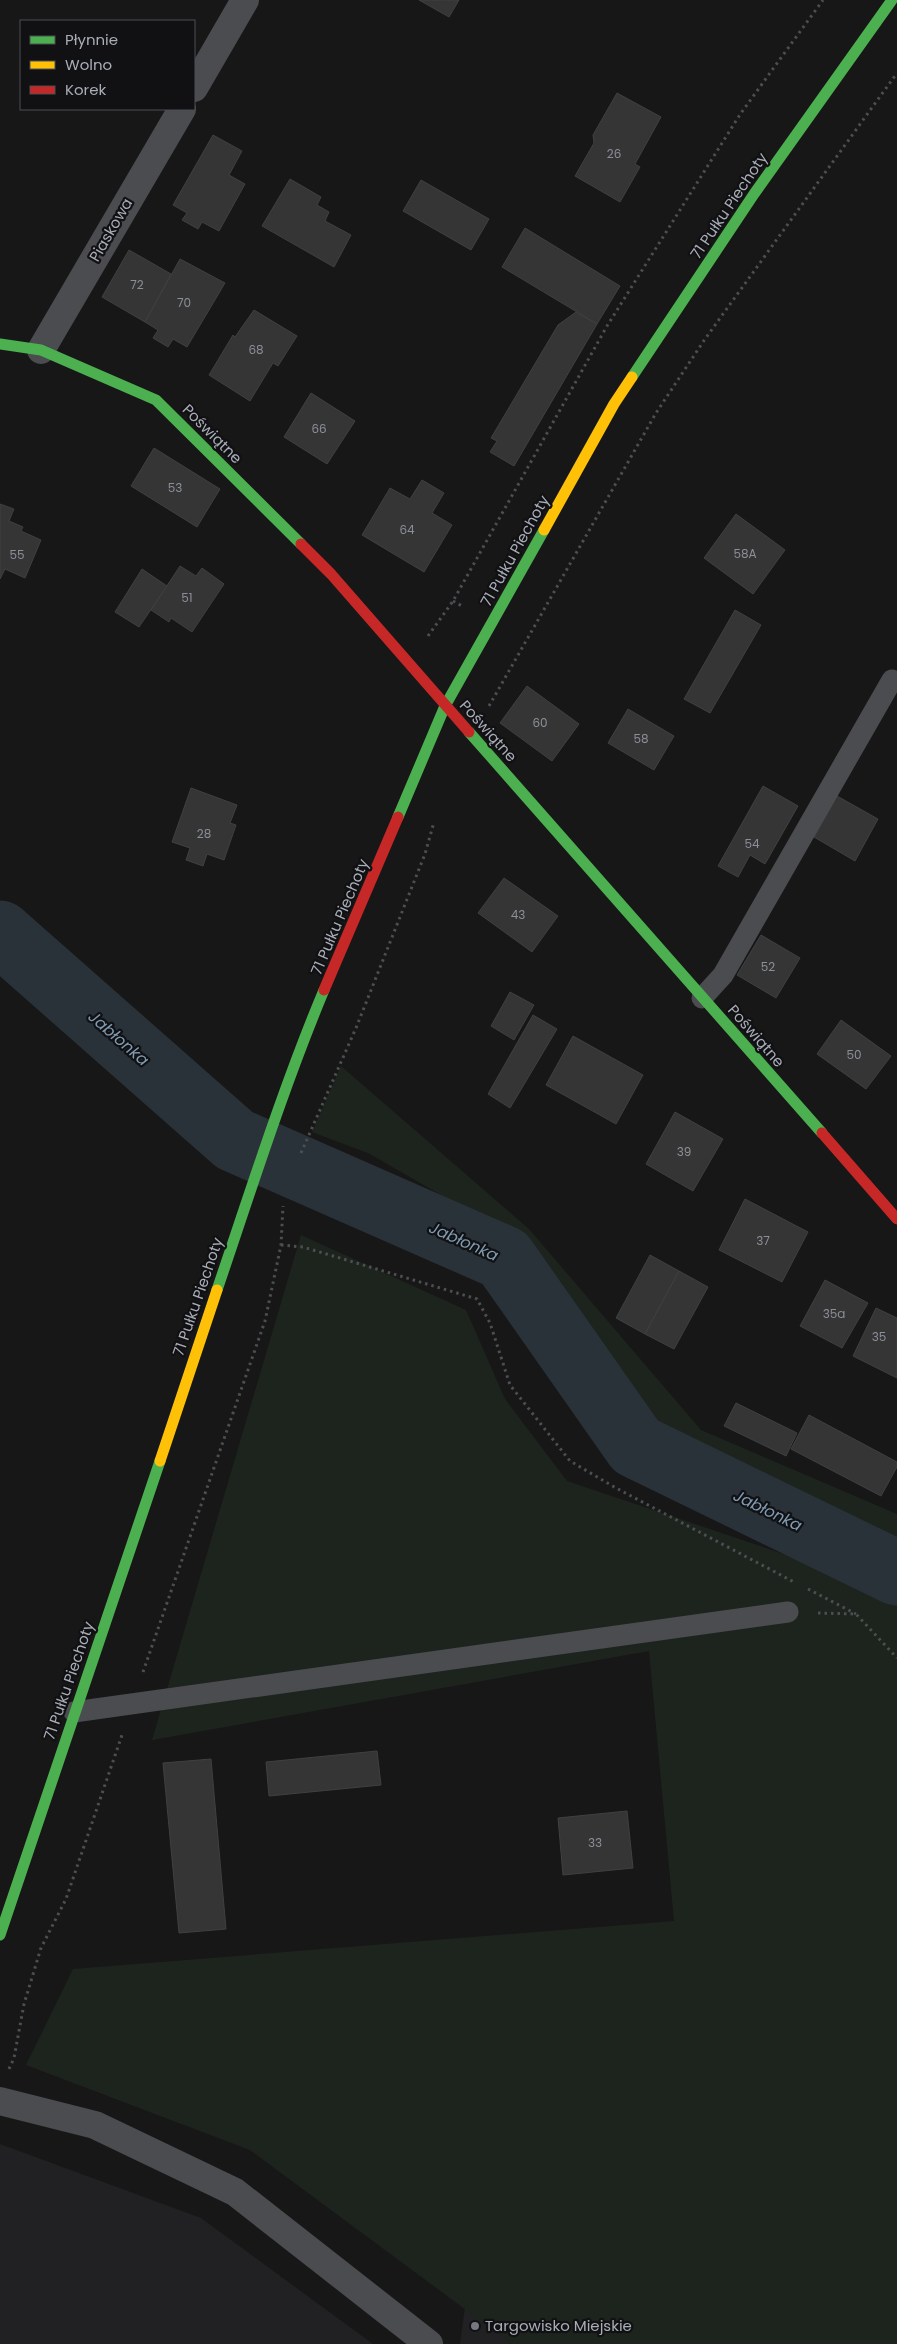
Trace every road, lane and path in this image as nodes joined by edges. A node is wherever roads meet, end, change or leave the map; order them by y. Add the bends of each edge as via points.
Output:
1 (245, 0) edge
2 (823, 0) edge
3 (892, 0) edge
4 (897, 73) edge
5 (195, 86) edge
6 (181, 110) edge
7 (0, 344) edge
8 (41, 350) junction
9 (408, 663) junction
10 (892, 680) dead end
11 (445, 706) junction
12 (472, 735) junction
13 (436, 813) dead end
14 (702, 998) junction
15 (309, 1131) dead end
16 (283, 1203) dead end
17 (897, 1219) edge
18 (281, 1245) junction
19 (796, 1583) dead end
20 (804, 1587) dead end
21 (788, 1612) joint
22 (856, 1614) junction
23 (897, 1658) edge
24 (132, 1704) junction
25 (74, 1712) junction
26 (0, 1935) edge
27 (7, 2075) dead end
28 (0, 2101) edge
29 (429, 2344) edge

1 - 5 street
2 - 9 path via 741,113 607,326 454,602
3 - 11 street, 71 Pułku Piechoty via 754,194 614,404
4 - 12 path via 705,339 656,413
6 - 8 street, Piaskowa
7 - 8 street, Poświątne
8 - 9 street, Poświątne via 156,400 332,574
9 - 11 street, Poświątne
10 - 14 lane via 723,975
11 - 12 street, Poświątne
11 - 25 street, 71 Pułku Piechoty via 306,1033 249,1191
12 - 14 street, Poświątne
13 - 15 path via 425,854 356,1028
14 - 17 street, Poświątne
16 - 18 path
18 - 19 path via 303,1247 477,1299 490,1322 510,1385 570,1461
18 - 24 path via 265,1321
20 - 22 path
21 - 22 path
21 - 24 lane
22 - 23 path
24 - 25 lane
24 - 27 path via 66,1899 41,1948
25 - 26 street, 71 Pułku Piechoty
28 - 29 street via 95,2125 235,2192

